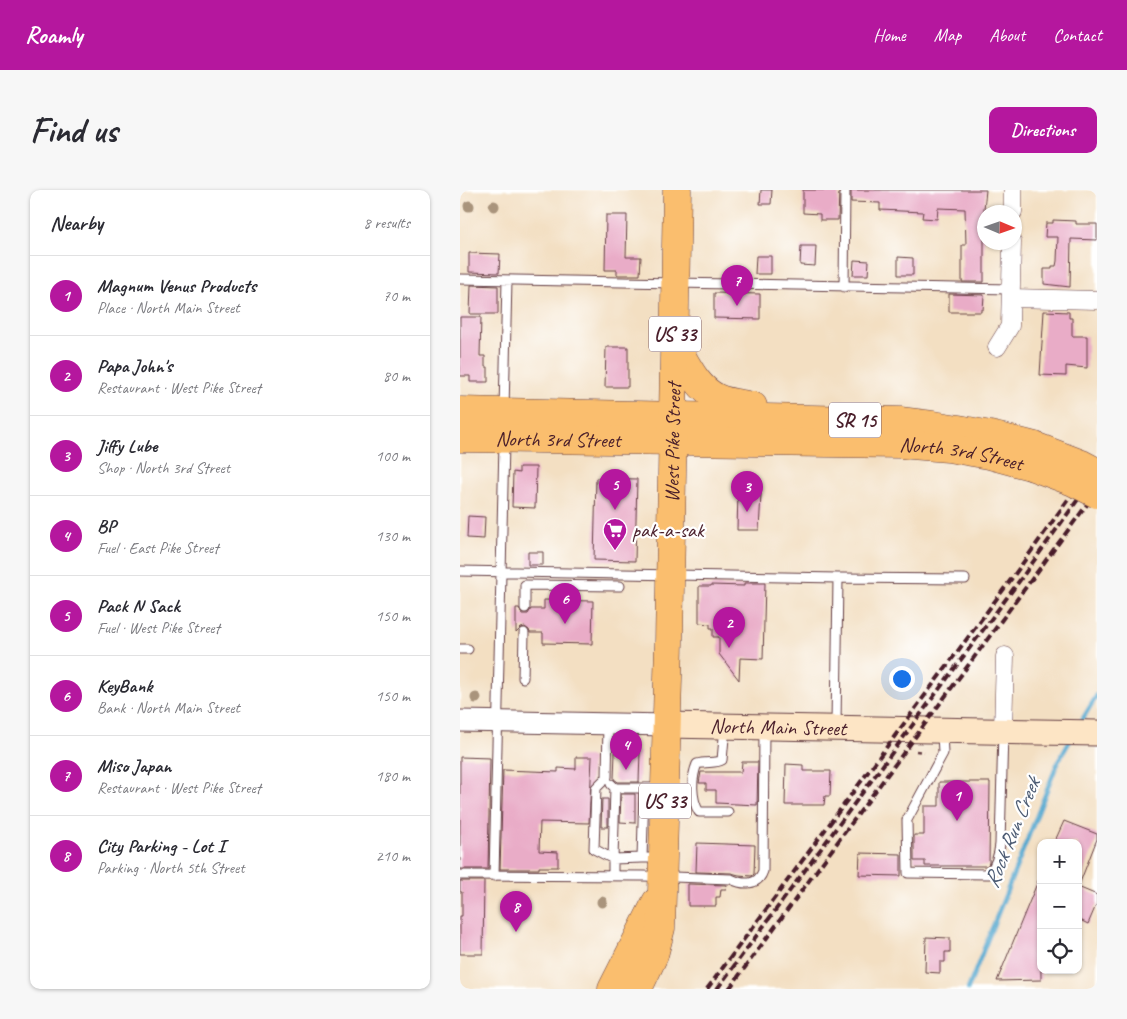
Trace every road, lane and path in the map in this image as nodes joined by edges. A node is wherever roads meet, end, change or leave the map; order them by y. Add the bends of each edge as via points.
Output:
1 (678, 190) edge
2 (845, 190) edge
3 (1013, 190) edge
4 (1013, 205) edge
5 (1012, 250) edge
6 (460, 279) edge
7 (507, 280) junction
8 (676, 284) junction
9 (844, 287) junction
10 (1011, 294) junction
11 (1097, 300) edge
12 (674, 344) junction
13 (997, 347) dead end
14 (460, 411) edge
15 (792, 418) junction
16 (504, 425) junction
17 (673, 428) junction
18 (460, 438) edge
19 (1033, 456) junction
20 (1097, 472) edge
21 (1097, 494) edge
22 (460, 571) edge
23 (500, 572) junction
24 (670, 575) junction
25 (838, 578) junction
26 (965, 579) dead end
27 (620, 586) dead end
28 (525, 608) dead end
29 (524, 633) dead end
30 (1005, 656) dead end
31 (523, 678) dead end
32 (460, 721) edge
33 (496, 722) junction
34 (608, 723) junction
35 (667, 725) junction
36 (725, 727) junction
37 (764, 728) junction
38 (836, 729) junction
39 (942, 730) junction
40 (1003, 732) junction
41 (1096, 733) edge
42 (607, 777) junction
43 (614, 788) junction
44 (655, 788) junction
45 (728, 812) dead end
46 (613, 859) junction
47 (656, 864) junction
48 (460, 875) edge
49 (494, 876) junction
50 (613, 876) junction
51 (618, 987) edge

1 - 8 main road, West Pike Street / US 33
2 - 9 lane
3 - 4 street
5 - 10 street
6 - 7 lane
7 - 8 lane
7 - 16 lane
8 - 9 lane
8 - 12 main road, West Pike Street / US 33
9 - 10 lane
10 - 11 street
10 - 13 street via 1010,326
12 - 15 main road via 701,386 710,394
12 - 17 main road, West Pike Street / US 33
14 - 16 main road, North 3rd Street / SR 15
15 - 17 main road, North 3rd Street / SR 15
15 - 19 main road, North 3rd Street / SR 15 via 949,426 991,434
16 - 17 main road, North 3rd Street / SR 15
16 - 18 main road, North 3rd Street / SR 15
16 - 23 lane
17 - 19 main road, North 3rd Street / SR 15
17 - 24 main road, West Pike Street / US 33
19 - 20 main road, North 3rd Street / SR 15, bridge via 1082,464
19 - 21 main road, North 3rd Street / SR 15, bridge
22 - 23 lane
23 - 24 lane
23 - 33 lane
24 - 25 lane
24 - 35 main road, West Pike Street / US 33
25 - 26 lane
25 - 38 lane
27 - 28 lane via 525,585
29 - 31 lane
30 - 40 street
32 - 33 street, North Main Street
33 - 34 street, North Main Street
33 - 49 lane
34 - 35 street, North Main Street
34 - 42 lane
35 - 36 main road, North Main Street
35 - 44 main road, US 33
36 - 37 main road, North Main Street
36 - 45 lane via 722,760 704,761 697,764 694,771 693,803 699,812
37 - 38 main road, North Main Street
37 - 47 lane via 761,877 752,883 739,883
38 - 39 main road, North Main Street
39 - 40 main road, North Main Street
39 - 40 lane via 943,753 907,820 908,873 988,874 993,868 999,857 1000,844
40 - 41 main road, North Main Street
42 - 43 lane
42 - 46 lane via 596,788 594,849
43 - 44 lane
43 - 46 lane
44 - 47 main road, US 33
46 - 47 lane
46 - 50 lane
47 - 50 lane
47 - 51 main road, US 33 via 656,901
48 - 49 lane
49 - 50 lane

